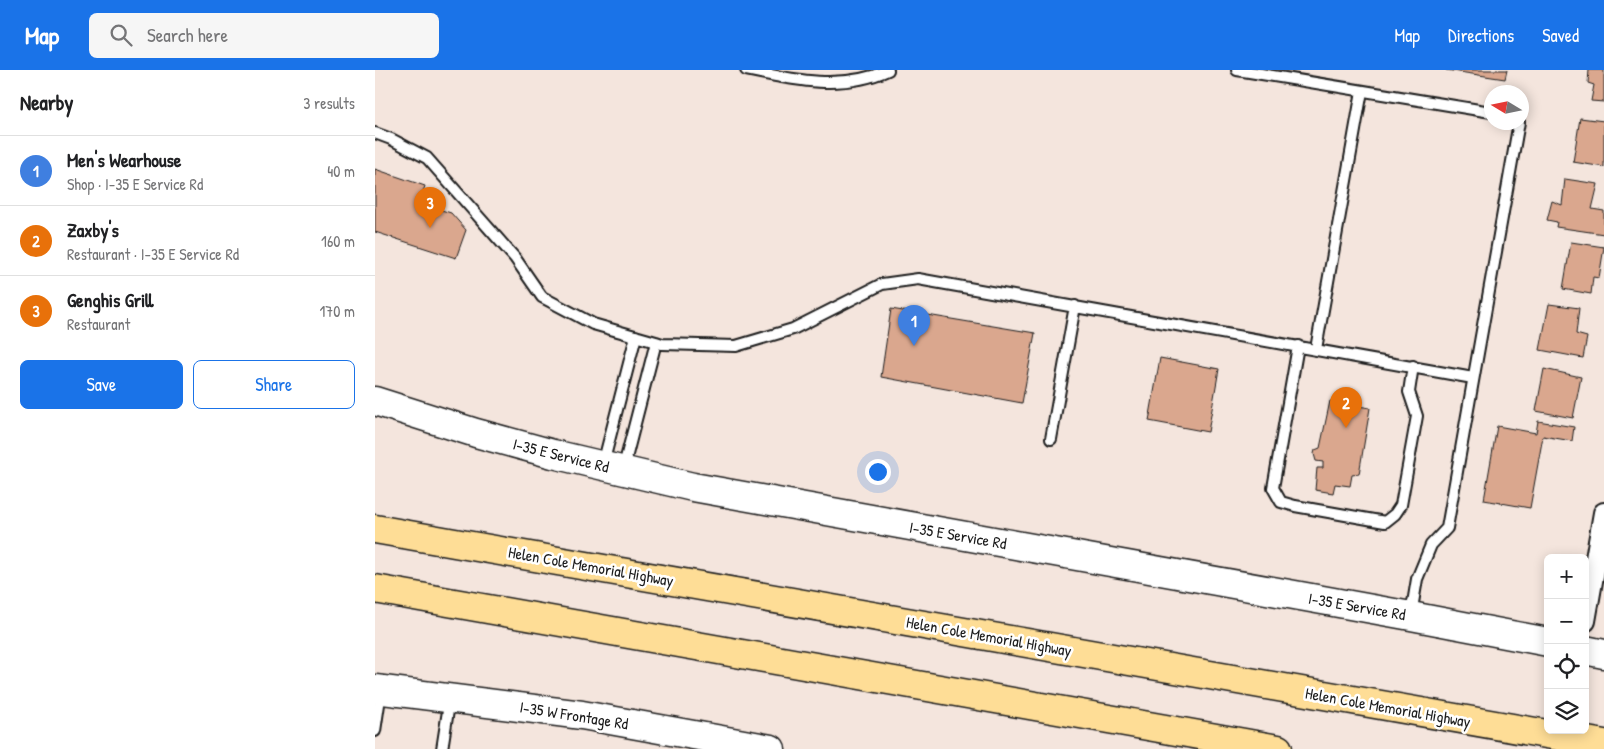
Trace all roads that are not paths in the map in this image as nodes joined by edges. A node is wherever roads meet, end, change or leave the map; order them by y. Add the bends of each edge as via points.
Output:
1 (746, 70) edge
2 (888, 70) edge
3 (1237, 70) edge
4 (1363, 91) junction
5 (1484, 111) edge
6 (1518, 130) edge
7 (375, 133) edge
8 (1075, 306) junction
9 (636, 336) junction
10 (656, 342) junction
11 (1298, 346) junction
12 (1316, 349) junction
13 (1413, 366) junction
14 (1473, 378) junction
15 (375, 402) edge
16 (1051, 440) dead end
17 (613, 468) junction
18 (1604, 513) edge
19 (375, 523) edge
20 (388, 531) edge
21 (381, 591) edge
22 (1589, 599) edge
23 (1411, 616) junction
24 (1544, 641) edge
25 (1589, 651) edge
26 (1604, 654) edge
27 (378, 690) edge
28 (450, 698) junction
29 (375, 731) edge
30 (684, 742) edge
31 (1604, 744) edge
32 (441, 749) edge
33 (771, 749) edge
34 (1278, 749) edge

1 - 2 lane via 818,82 847,82
3 - 4 lane
4 - 5 lane
4 - 12 lane
6 - 14 lane
7 - 9 lane via 427,158 515,258 541,297 593,324
8 - 10 lane via 918,279 882,284 793,329 736,346
8 - 11 lane
8 - 16 lane
9 - 10 lane
9 - 17 lane
10 - 17 lane
11 - 12 lane
11 - 13 lane via 1273,488 1281,502 1304,508 1385,522 1395,514 1401,505 1417,416 1409,392
12 - 13 lane
13 - 14 lane
14 - 23 lane via 1447,528 1431,545 1417,579
15 - 17 street, I-35 E Service Rd via 476,433
17 - 23 street, I-35 E Service Rd via 703,489
18 - 22 street
19 - 20 highway, Helen Cole Memorial Highway
20 - 31 highway, Helen Cole Memorial Highway
21 - 34 highway
23 - 24 street, I-35 E Service Rd
25 - 26 street
27 - 28 street, I-35 W Frontage Rd
27 - 29 lane
28 - 30 street, I-35 W Frontage Rd via 582,715
28 - 32 lane
30 - 33 street, I-35 W Frontage Rd

